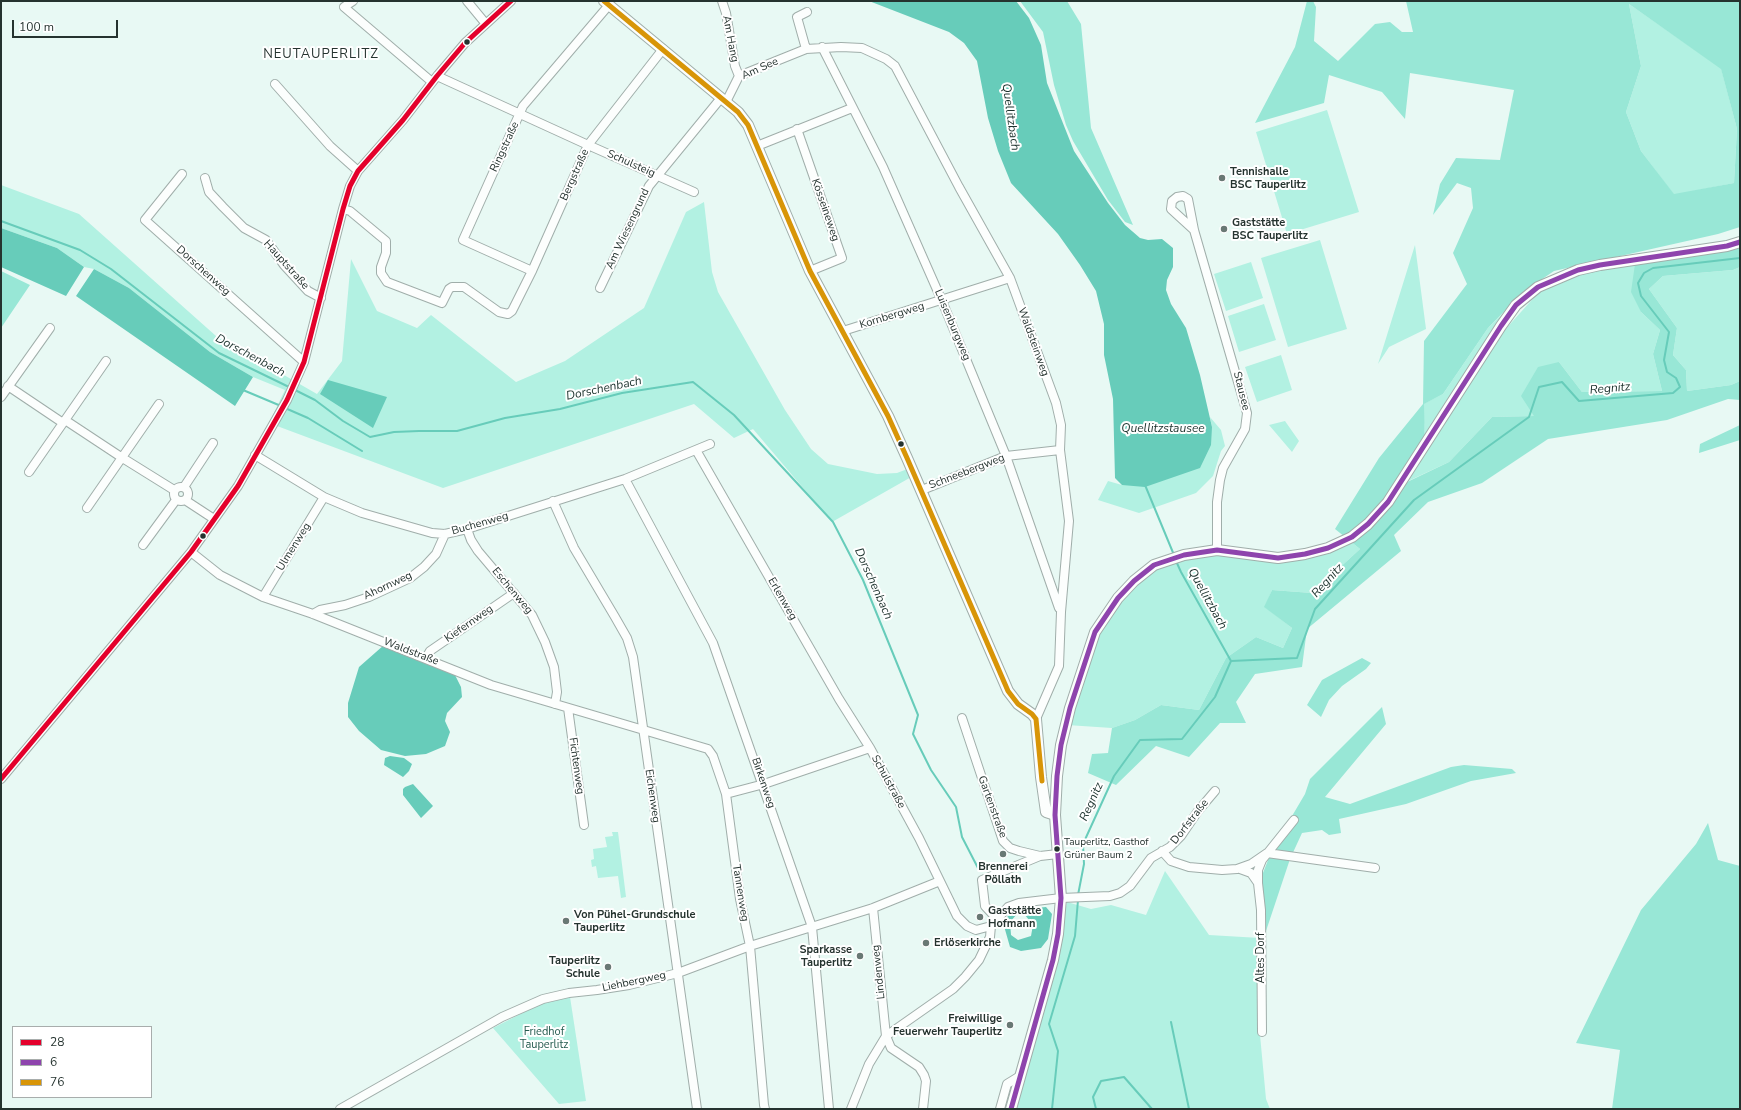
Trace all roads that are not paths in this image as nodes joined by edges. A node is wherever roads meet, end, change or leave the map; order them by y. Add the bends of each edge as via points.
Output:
1 (353, 1) edge
2 (467, 1) edge
3 (511, 1) edge
4 (722, 1) edge
5 (607, 3) edge
6 (807, 12) dead end
7 (486, 24) junction
8 (822, 47) junction
9 (806, 49) junction
10 (663, 50) junction
11 (739, 76) junction
12 (435, 79) junction
13 (275, 84) dead end
14 (724, 100) junction
15 (852, 108) junction
16 (520, 114) junction
17 (797, 129) junction
18 (588, 145) junction
19 (757, 146) junction
20 (358, 171) junction
21 (182, 174) dead end
22 (656, 176) junction
23 (205, 178) dead end
24 (694, 192) dead end
25 (343, 209) junction
26 (1194, 230) dead end
27 (1740, 242) edge
28 (532, 271) junction
29 (810, 271) junction
30 (1010, 278) junction
31 (600, 288) dead end
32 (321, 298) junction
33 (942, 301) junction
34 (50, 328) dead end
35 (843, 331) junction
36 (106, 361) dead end
37 (304, 362) junction
38 (8, 386) junction
39 (1, 397) edge
40 (159, 404) dead end
41 (64, 421) junction
42 (213, 443) dead end
43 (710, 444) dead end
44 (696, 450) junction
45 (1060, 450) junction
46 (255, 455) junction
47 (1006, 456) junction
48 (121, 458) junction
49 (29, 472) dead end
50 (625, 479) junction
51 (184, 487) junction
52 (174, 490) junction
53 (922, 490) junction
54 (324, 497) junction
55 (186, 498) junction
56 (176, 500) junction
57 (553, 501) junction
58 (87, 508) dead end
59 (215, 517) junction
60 (467, 529) junction
61 (445, 534) junction
62 (143, 545) dead end
63 (1217, 550) junction
64 (191, 552) junction
65 (514, 592) junction
66 (263, 597) junction
67 (1061, 612) junction
68 (313, 614) junction
69 (426, 658) junction
70 (555, 704) junction
71 (568, 708) junction
72 (962, 718) dead end
73 (1036, 719) junction
74 (642, 728) junction
75 (870, 748) junction
76 (1, 779) edge
77 (764, 784) junction
78 (1215, 791) dead end
79 (726, 794) junction
80 (1055, 815) junction
81 (1294, 820) dead end
82 (584, 825) dead end
83 (1162, 851) junction
84 (1267, 853) junction
85 (1058, 854) junction
86 (1040, 856) junction
87 (1237, 868) junction
88 (1375, 868) dead end
89 (940, 881) junction
90 (1258, 883) junction
91 (1061, 898) junction
92 (873, 908) junction
93 (998, 920) junction
94 (991, 926) junction
95 (812, 927) junction
96 (750, 946) junction
97 (678, 972) junction
98 (1262, 1032) dead end
99 (886, 1036) junction
100 (1020, 1076) junction
101 (340, 1109) edge
102 (697, 1109) edge
103 (765, 1109) edge
104 (829, 1109) edge
105 (851, 1109) edge
106 (922, 1109) edge
107 (1000, 1109) edge
108 (1011, 1109) edge

1 - 12 street, Schulsteig via 344,7
2 - 7 street
3 - 7 street, Hauptstraße
4 - 11 street, Am Hang
5 - 10 street
5 - 16 street, Ringstraße via 523,106
6 - 9 street via 798,17
7 - 12 street, Hauptstraße via 465,43
8 - 9 street, Am See
8 - 15 street, Luisenburgweg
8 - 30 street, Waldsteinweg via 862,48 895,66 958,187
9 - 11 street, Am See
10 - 14 street
10 - 18 street, Bergstraße
11 - 14 street, Am See
12 - 16 street, Schulsteig
12 - 20 street, Hauptstraße
13 - 20 street via 330,146
14 - 19 street via 748,125
14 - 22 street, Am Wiesengrund
15 - 17 street
15 - 33 street, Luisenburgweg via 883,167
16 - 18 street, Schulsteig
16 - 28 street, Ringstraße via 463,240
17 - 19 street
17 - 29 street, Kösseineweg via 842,258
18 - 22 street, Schulsteig
18 - 28 street, Bergstraße
19 - 29 street
20 - 25 street, Hauptstraße
21 - 37 street, Dorschenweg via 145,220
22 - 24 street, Schulsteig
22 - 31 street, Am Wiesengrund
23 - 32 street, Hauptstraße via 209,192 223,207 244,228 266,240 288,270 308,291
25 - 28 street, Bergstraße via 350,211 386,241 381,273 387,282 442,303 449,289 464,287 499,312 508,314 512,311
25 - 32 street, Hauptstraße
26 - 63 street, Stausee via 1247,413 1245,429 1223,468 1220,480 1217,502
27 - 63 street via 1600,265 1578,270 1538,287 1516,305 1388,502 1368,524 1352,537 1334,546 1305,554 1278,558
29 - 35 street
30 - 33 street, Kornbergweg
30 - 45 street, Waldsteinweg via 1056,403 1061,425
32 - 37 street, Hauptstraße
33 - 35 street, Kornbergweg
33 - 47 street, Luisenburgweg
34 - 38 street
35 - 53 street via 888,416
36 - 41 street
37 - 46 street, Hauptstraße via 287,400
38 - 39 street
38 - 41 street
40 - 48 street
41 - 48 street
41 - 49 street
42 - 51 street
43 - 44 street, Buchenweg
44 - 50 street, Buchenweg
44 - 75 street, Erlenweg
45 - 47 street, Schneebergweg
45 - 67 street, Waldsteinweg via 1069,522
46 - 54 street, Buchenweg
46 - 59 street, Hauptstraße via 238,486
47 - 53 street, Schneebergweg
47 - 67 street, Luisenburgweg
48 - 52 street
48 - 58 street
50 - 57 street, Buchenweg
50 - 77 street, Birkenweg via 713,643
51 - 52 street
51 - 55 street via 188,491
52 - 56 street
53 - 73 street via 1008,691 1018,704
54 - 61 street, Buchenweg via 362,513 432,533
54 - 66 street, Ulmenweg
55 - 56 street
55 - 59 street
56 - 62 street
57 - 60 street, Buchenweg
57 - 74 street, Eichenweg via 574,548 627,638 633,657
59 - 64 street, Hauptstraße
60 - 61 street, Buchenweg
60 - 65 street, Eschenweg via 478,551
61 - 68 street, Ahornweg via 436,554 410,578 369,597
63 - 80 street via 1184,555 1154,565 1118,598 1095,632 1070,708 1061,746 1056,776
64 - 66 street, Waldstraße via 220,575
64 - 76 street, Hauptstraße
65 - 69 street, Kiefernweg via 430,651
65 - 70 street, Eschenweg via 532,615 545,642 554,667
66 - 68 street, Waldstraße
67 - 73 street, Waldsteinweg via 1059,666
68 - 69 street, Waldstraße
69 - 70 street, Waldstraße via 491,685
70 - 71 street, Waldstraße
71 - 74 street, Waldstraße
71 - 82 street, Fichtenweg
72 - 86 street, Gartenstraße via 1003,841 1010,848
73 - 80 street via 1046,812
74 - 79 street, Tannenweg via 708,749 713,756
74 - 97 street, Eichenweg
75 - 77 street, Schulstraße
75 - 89 street, Schulstraße
77 - 79 street, Schulstraße
77 - 95 street, Birkenweg
78 - 83 street, Dorfstraße via 1181,836
79 - 96 street, Tannenweg via 740,899
80 - 85 street
81 - 84 street, Altes Dorf
83 - 87 street, Altes Dorf via 1172,861 1189,868
83 - 91 street, Dorfstraße via 1151,858 1130,886 1120,893 1110,896
84 - 87 street, Altes Dorf via 1252,864
84 - 88 street
84 - 90 street, Altes Dorf via 1258,870
85 - 86 street, Gartenstraße
85 - 91 street
86 - 93 street via 982,880 985,906
87 - 90 street via 1251,873
89 - 92 street, Liehbergweg
89 - 94 street, Schulstraße via 958,916 967,926 976,930
90 - 98 street, Altes Dorf via 1261,910
91 - 93 street, Dorfstraße via 1019,903 1008,907
91 - 100 street via 1053,960
92 - 95 street, Liehbergweg
92 - 99 street, Lindenweg
93 - 94 street, Dorfstraße
94 - 99 street via 990,937 979,960 965,978
95 - 96 street, Liehbergweg
95 - 104 street, Birkenweg
96 - 97 street, Liehbergweg
96 - 103 street, Tannenweg
97 - 101 street, Liehbergweg via 629,985 543,999 502,1018
97 - 102 street, Eichenweg
99 - 105 street via 869,1064
99 - 106 street via 891,1048 919,1067 924,1075 926,1081
100 - 107 street via 1007,1084
100 - 108 street

